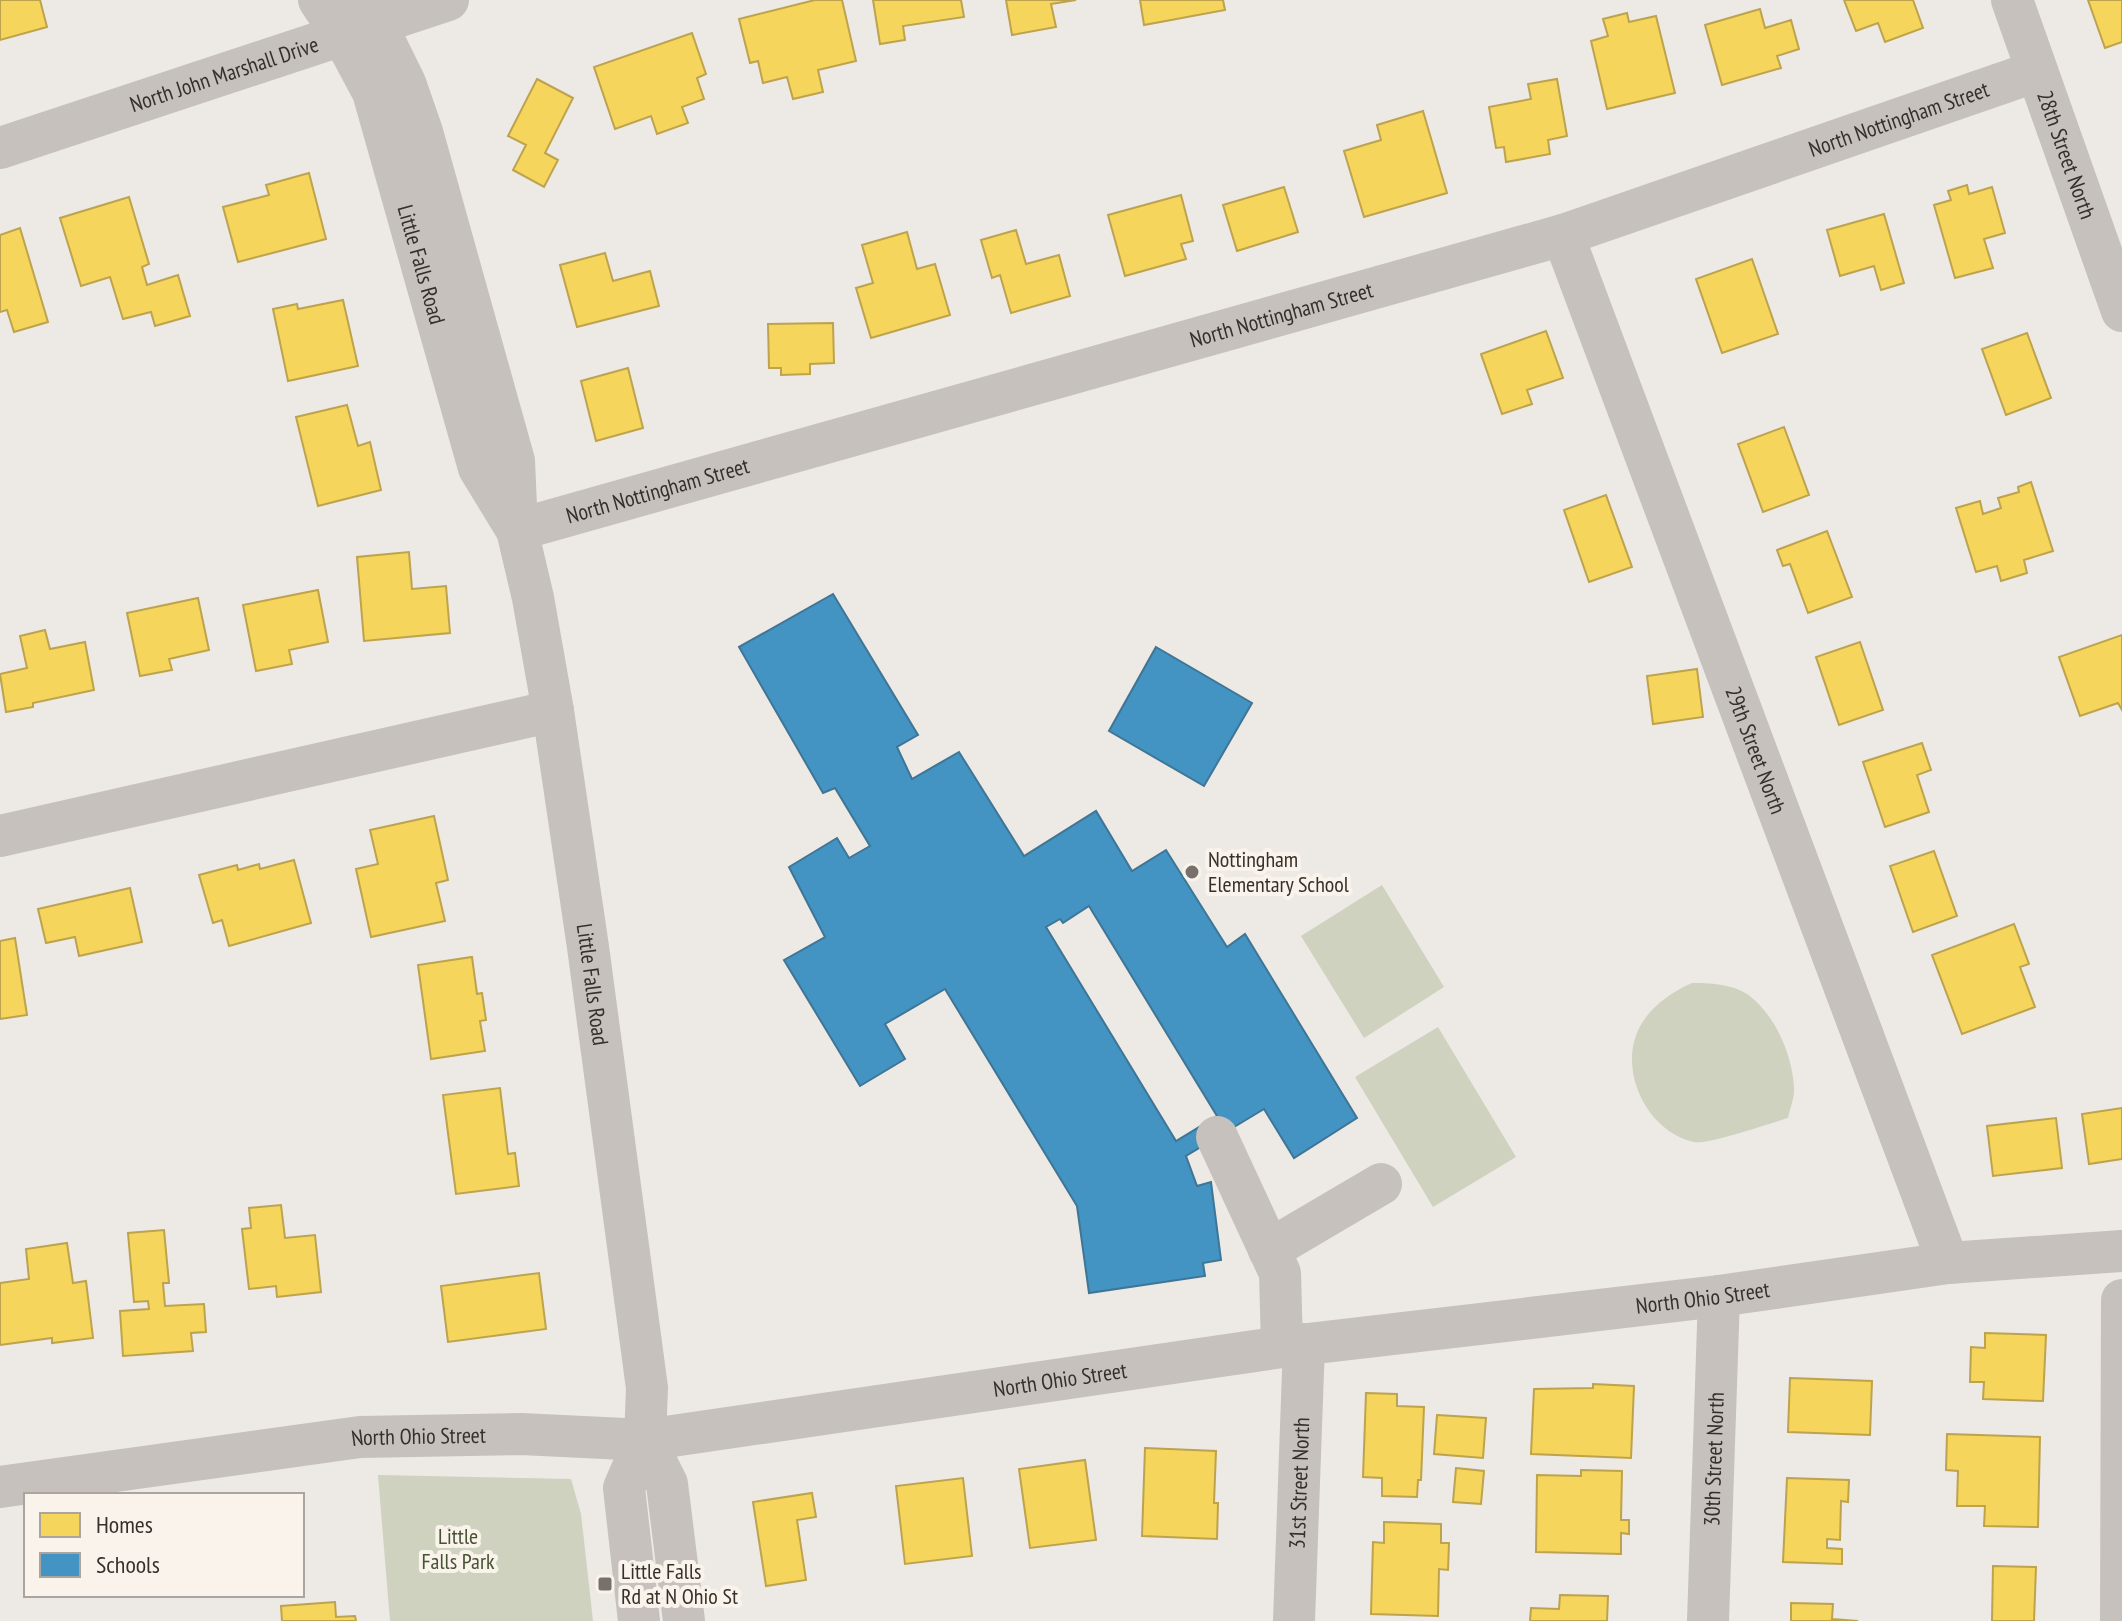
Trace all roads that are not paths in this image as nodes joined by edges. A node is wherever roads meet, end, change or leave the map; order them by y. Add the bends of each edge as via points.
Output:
1 (319, 0) edge
2 (448, 0) edge
3 (2012, 0) edge
4 (361, 20) edge
5 (2037, 71) junction
6 (0, 148) edge
7 (1563, 235) junction
8 (2122, 311) edge
9 (517, 530) junction
10 (553, 711) junction
11 (0, 836) edge
12 (1217, 1137) dead end
13 (1381, 1184) dead end
14 (1269, 1250) junction
15 (2122, 1251) edge
16 (1948, 1263) junction
17 (1719, 1296) junction
18 (2122, 1300) edge
19 (1293, 1346) junction
20 (645, 1440) junction
21 (0, 1487) edge
22 (639, 1621) edge
23 (684, 1621) edge
24 (1294, 1621) edge
25 (1708, 1621) edge
26 (2121, 1621) edge

1 - 4 street, Little Falls Road
2 - 4 street, North John Marshall Drive
3 - 5 street, 28th Street North
4 - 6 street, North John Marshall Drive
4 - 9 street, Little Falls Road via 373,92 479,468
5 - 7 street, North Nottingham Street
5 - 8 street, 28th Street North
7 - 9 street, North Nottingham Street
7 - 16 street, 29th Street North
9 - 10 street, Little Falls Road
10 - 11 street
10 - 20 street, Little Falls Road via 647,1388
12 - 14 street, 31st Street North
13 - 14 street
14 - 19 street, 31st Street North via 1280,1273
15 - 16 street, North Ohio Street
16 - 17 street, North Ohio Street
17 - 19 street, North Ohio Street
17 - 25 street, 30th Street North
18 - 26 street
19 - 20 street, North Ohio Street
19 - 24 street, 31st Street North
20 - 21 street, North Ohio Street via 521,1434 360,1437
20 - 22 street, Little Falls Road via 624,1488
20 - 23 street, Little Falls Road via 667,1484

